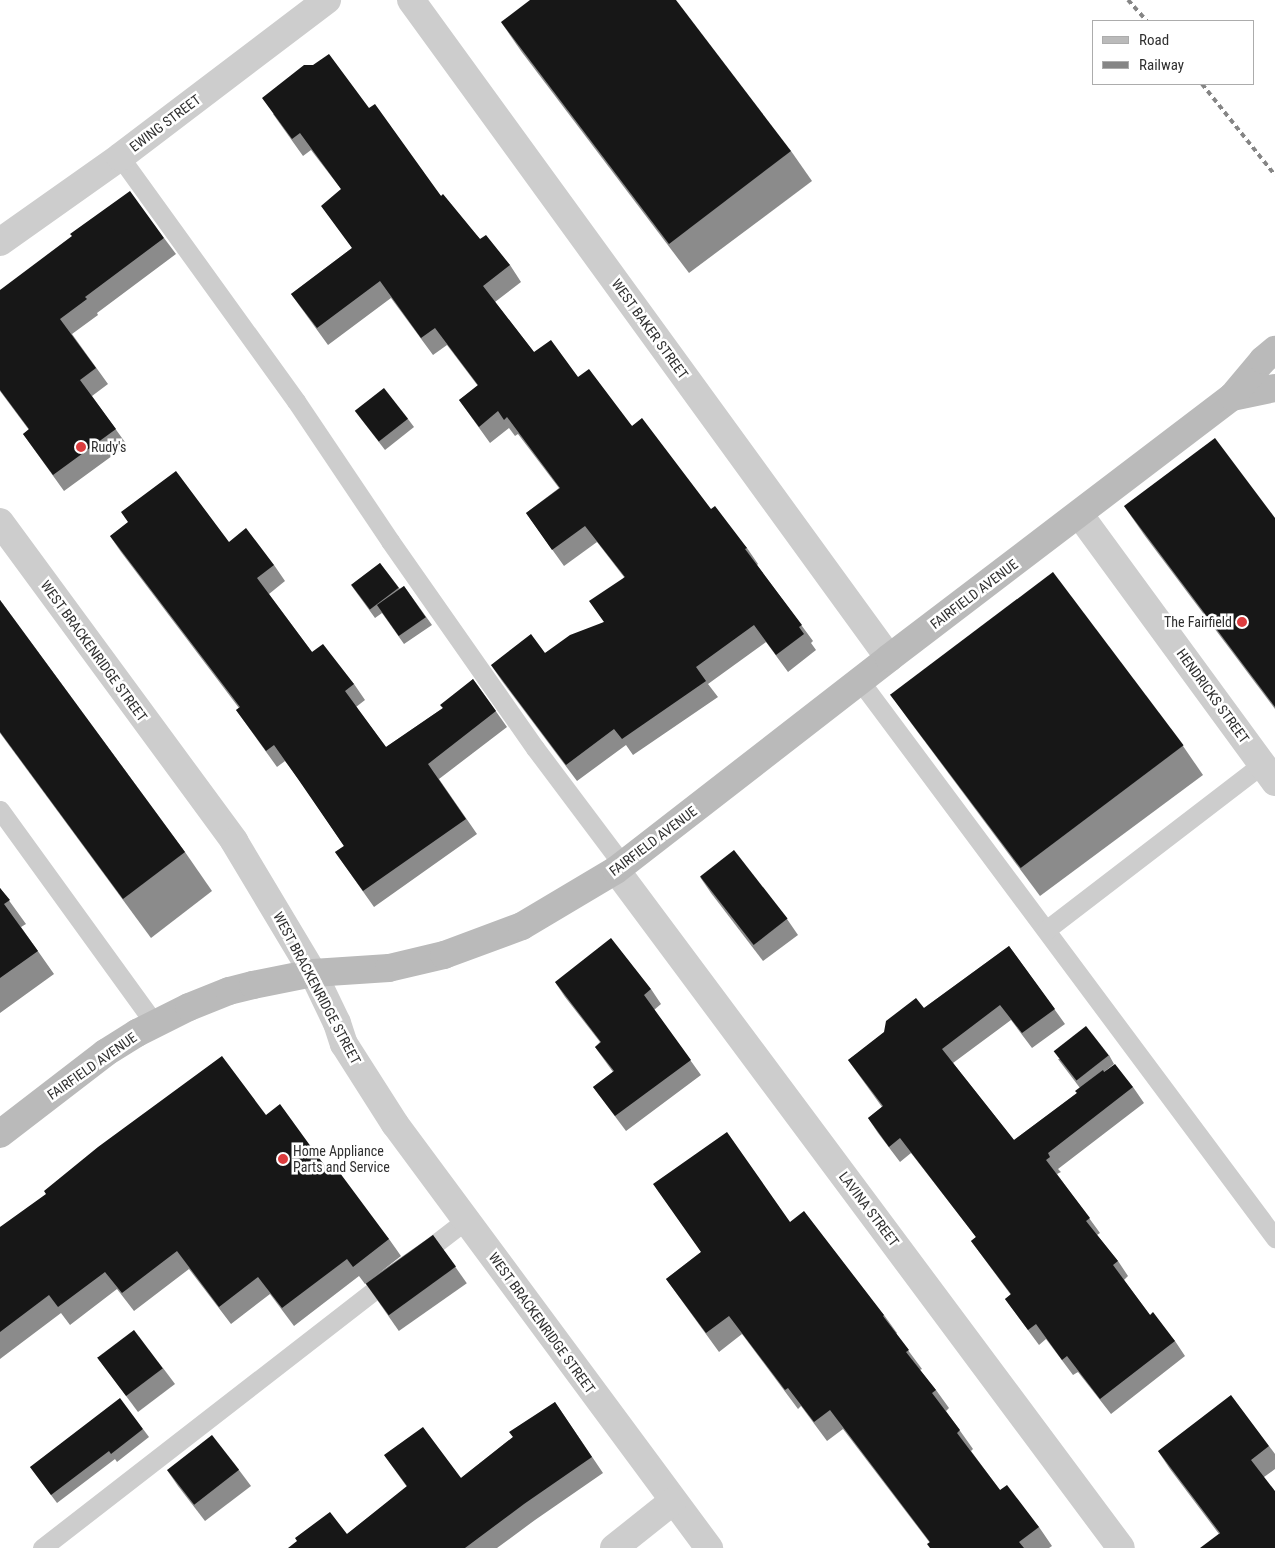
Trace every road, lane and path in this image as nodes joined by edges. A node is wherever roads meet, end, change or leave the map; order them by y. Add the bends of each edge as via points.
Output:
1 (327, 0) edge
2 (411, 0) edge
3 (120, 157) junction
4 (0, 242) edge
5 (1275, 350) edge
6 (1275, 388) edge
7 (1232, 397) junction
8 (1080, 514) junction
9 (0, 522) edge
10 (889, 658) junction
11 (860, 681) junction
12 (1268, 773) edge
13 (0, 810) edge
14 (620, 868) junction
15 (1046, 930) junction
16 (312, 974) junction
17 (155, 1024) junction
18 (0, 1134) edge
19 (466, 1220) junction
20 (1275, 1238) edge
21 (673, 1501) junction
22 (42, 1548) edge
23 (614, 1548) edge
24 (709, 1548) edge
25 (1121, 1548) edge

1 - 3 street, EWING STREET
2 - 10 street, WEST BAKER STREET
3 - 4 street, EWING STREET
3 - 14 lane via 296,401 390,541
5 - 7 main road, FAIRFIELD AVENUE
6 - 7 main road, FAIRFIELD AVENUE
7 - 8 main road, FAIRFIELD AVENUE
8 - 10 main road, FAIRFIELD AVENUE
8 - 12 street, HENDRICKS STREET
9 - 16 street, WEST BRACKENRIDGE STREET via 234,842
10 - 11 main road, FAIRFIELD AVENUE
11 - 14 main road, FAIRFIELD AVENUE
11 - 15 lane
12 - 15 lane
13 - 17 lane
14 - 16 main road, FAIRFIELD AVENUE via 522,926 444,955 389,968
14 - 25 street, LAVINA STREET
15 - 20 lane
16 - 17 main road, FAIRFIELD AVENUE via 229,992
16 - 19 street, WEST BRACKENRIDGE STREET via 344,1044 395,1124
17 - 18 main road, FAIRFIELD AVENUE via 105,1053
19 - 21 street, WEST BRACKENRIDGE STREET
19 - 22 lane
21 - 23 street
21 - 24 street, WEST BRACKENRIDGE STREET

